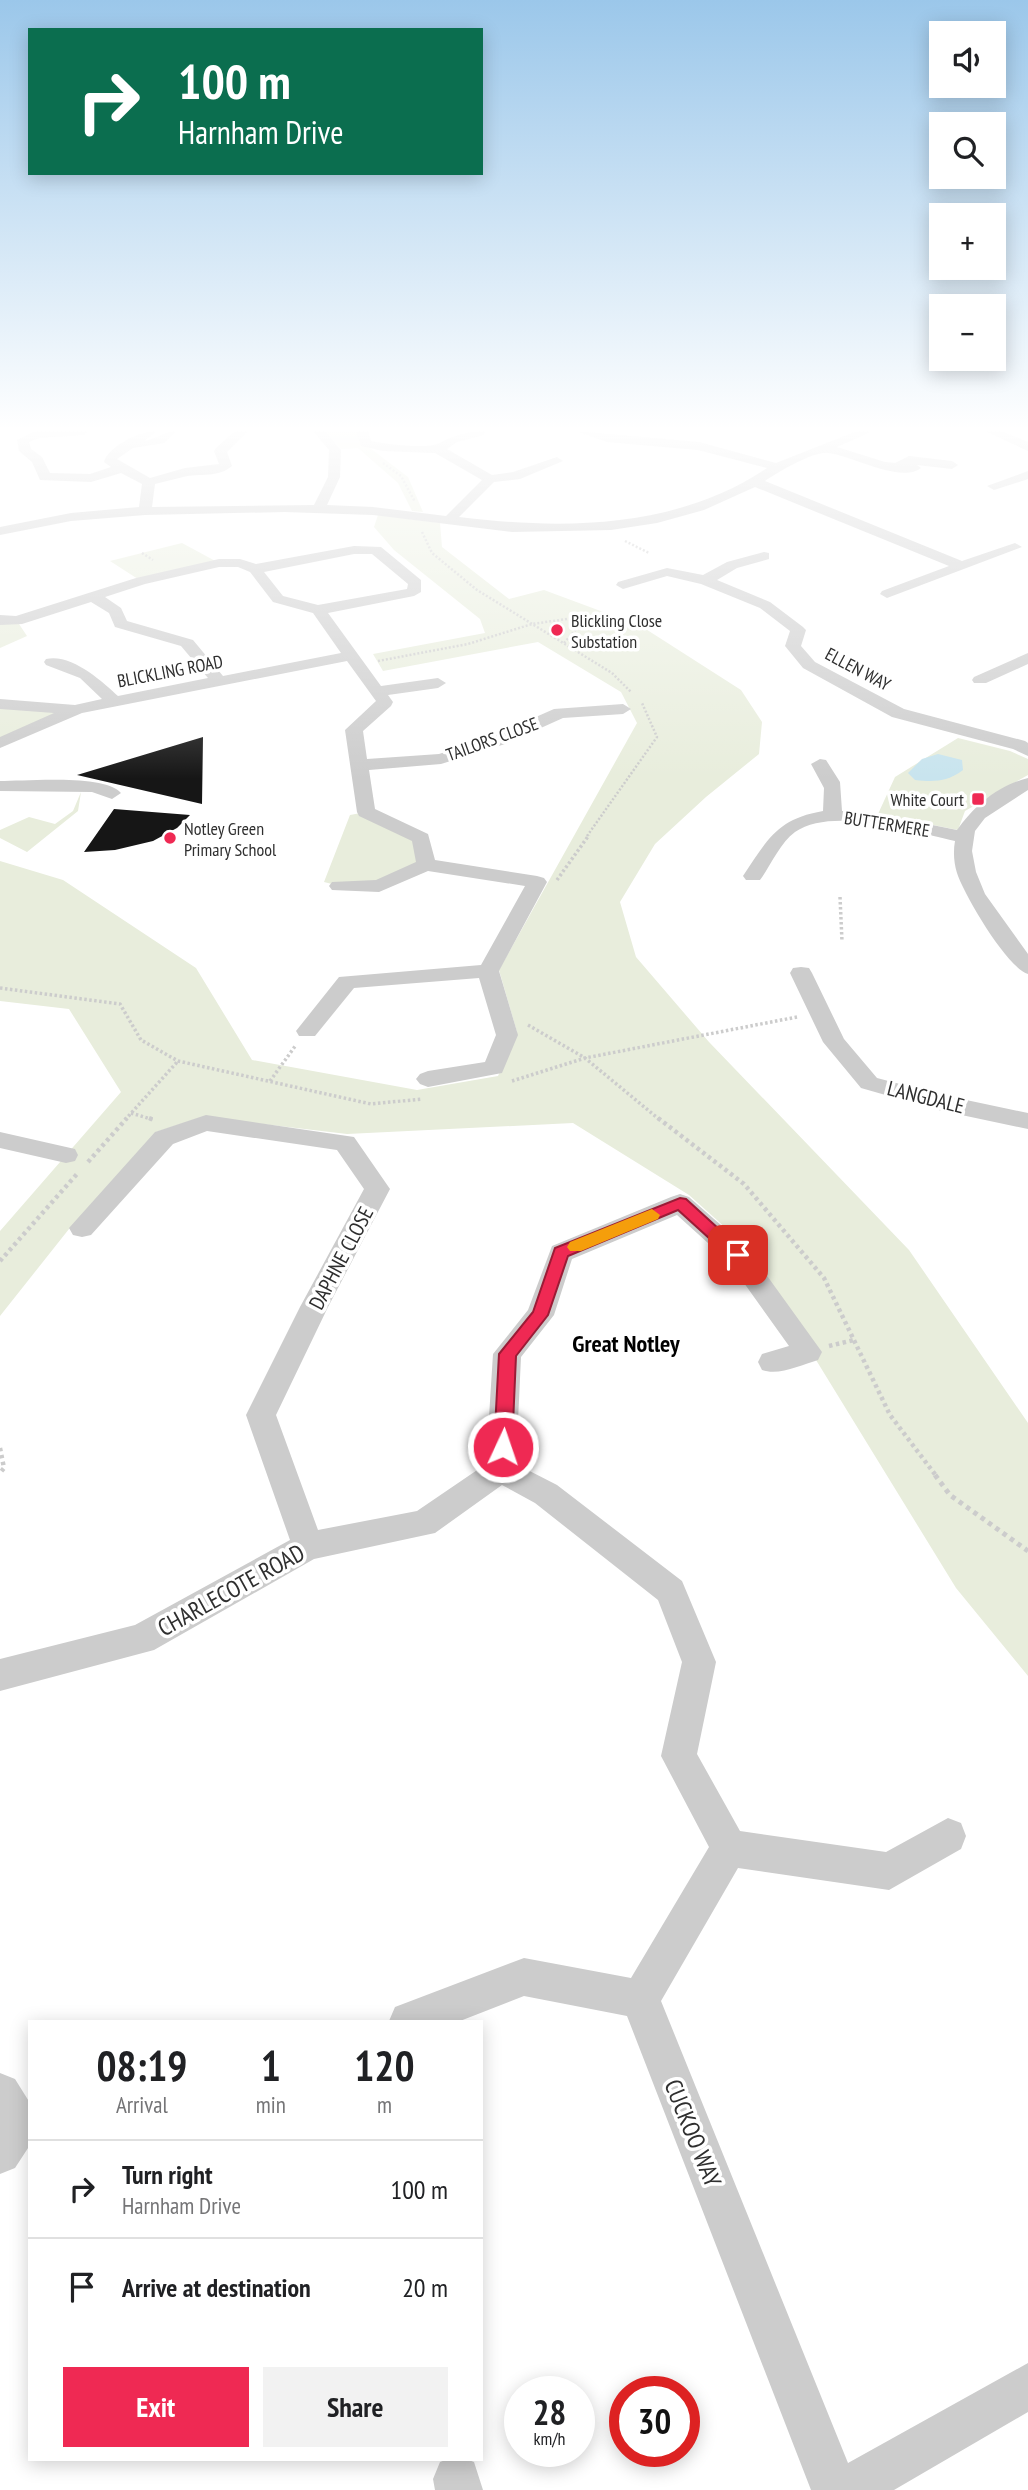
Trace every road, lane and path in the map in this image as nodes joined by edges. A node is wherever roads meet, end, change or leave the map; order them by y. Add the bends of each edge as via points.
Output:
1 (429, 547) edge
2 (915, 547) edge
3 (1014, 547) dead end
4 (764, 556) dead end
5 (961, 566) junction
6 (255, 569) junction
7 (705, 580) junction
8 (623, 585) dead end
9 (887, 594) dead end
10 (94, 597) junction
11 (318, 610) junction
12 (603, 614) dead end
13 (588, 616) junction
14 (0, 620) edge
15 (533, 624) junction
16 (564, 643) junction
17 (356, 659) junction
18 (1028, 659) edge
19 (52, 662) dead end
20 (218, 680) junction
21 (980, 680) dead end
22 (438, 684) dead end
23 (378, 691) junction
24 (114, 701) junction
25 (0, 704) edge
26 (77, 709) junction
27 (623, 709) dead end
28 (0, 743) edge
29 (1028, 751) edge
30 (820, 764) dead end
31 (359, 765) junction
32 (1028, 783) edge
33 (0, 786) edge
34 (111, 793) dead end
35 (832, 816) junction
36 (962, 837) junction
37 (426, 865) junction
38 (753, 876) dead end
39 (556, 881) dead end
40 (339, 886) dead end
41 (840, 898) dead end
42 (842, 941) dead end
43 (1024, 957) edge
44 (488, 971) junction
45 (801, 973) dead end
46 (0, 988) edge
47 (820, 1012) junction
48 (523, 1022) dead end
49 (307, 1031) joint
50 (584, 1058) junction
51 (270, 1080) junction
52 (505, 1083) dead end
53 (426, 1089) joint
54 (1028, 1121) edge
55 (0, 1140) edge
56 (66, 1156) dead end
57 (82, 1228) dead end
58 (772, 1362) dead end
59 (0, 1448) edge
60 (501, 1470) junction
61 (0, 1473) edge
62 (307, 1546) junction
63 (1028, 1551) edge
64 (0, 1675) edge
65 (948, 1836) dead end
66 (729, 1848) junction
67 (640, 1999) junction
68 (412, 2020) edge
69 (1028, 2386) edge
70 (835, 2490) edge
71 (848, 2490) edge

1 - 15 path via 477,590
2 - 5 street
3 - 5 street
4 - 7 street via 732,565
5 - 9 street
6 - 10 street via 219,563
6 - 11 street via 278,599
6 - 11 street via 376,550 416,583 414,592
7 - 8 street, ELLEN WAY via 667,572
7 - 29 street, ELLEN WAY via 765,605 798,630 793,646 809,665 898,713
10 - 14 street via 17,621
10 - 20 street via 116,611 120,624 187,643
11 - 17 street
12 - 13 path
13 - 15 path
13 - 16 path
15 - 16 path
15 - 17 path via 468,644
16 - 39 path via 612,673 646,707 657,737
17 - 20 street, BLICKLING ROAD
17 - 23 street
18 - 21 street
19 - 24 lane via 86,675
20 - 24 street, BLICKLING ROAD
22 - 23 street
23 - 31 street via 385,702 354,730
24 - 26 street, BLICKLING ROAD
25 - 26 street
26 - 28 street, BLICKLING ROAD
27 - 31 street, TAILORS CLOSE via 560,713 441,759
30 - 35 street via 830,775 835,801
31 - 37 street via 366,812 421,838
32 - 36 street via 978,814
33 - 34 street via 94,787
35 - 36 street, BUTTERMERE via 850,815
35 - 38 street, BUTTERMERE via 789,828
36 - 43 street via 961,855 982,908
37 - 40 street via 379,886
37 - 44 street via 537,882
41 - 42 path
44 - 49 street via 339,975
44 - 53 street via 507,1035 495,1068
45 - 47 street, LANGDALE
46 - 51 path via 120,1004 141,1040 178,1060
47 - 50 path
47 - 54 street, LANGDALE via 834,1042 869,1083
48 - 50 path
49 - 51 path
50 - 52 path
50 - 63 path via 744,1184 824,1278 890,1415 950,1495
51 - 53 path via 371,1104
55 - 56 street
57 - 62 street, DAPHNE CLOSE via 164,1138 206,1123 345,1143 377,1189 261,1415
58 - 60 street via 808,1352 738,1255 680,1203 561,1252 540,1315 507,1354
59 - 61 path via 4,1468
60 - 62 street, CHARLECOTE ROAD via 424,1522
60 - 66 street via 546,1494 670,1591 699,1662 679,1756
62 - 64 street, CHARLECOTE ROAD via 142,1639
65 - 66 street via 889,1871
66 - 67 street
67 - 68 street via 524,1978
67 - 70 street, CUCKOO WAY
69 - 71 street

